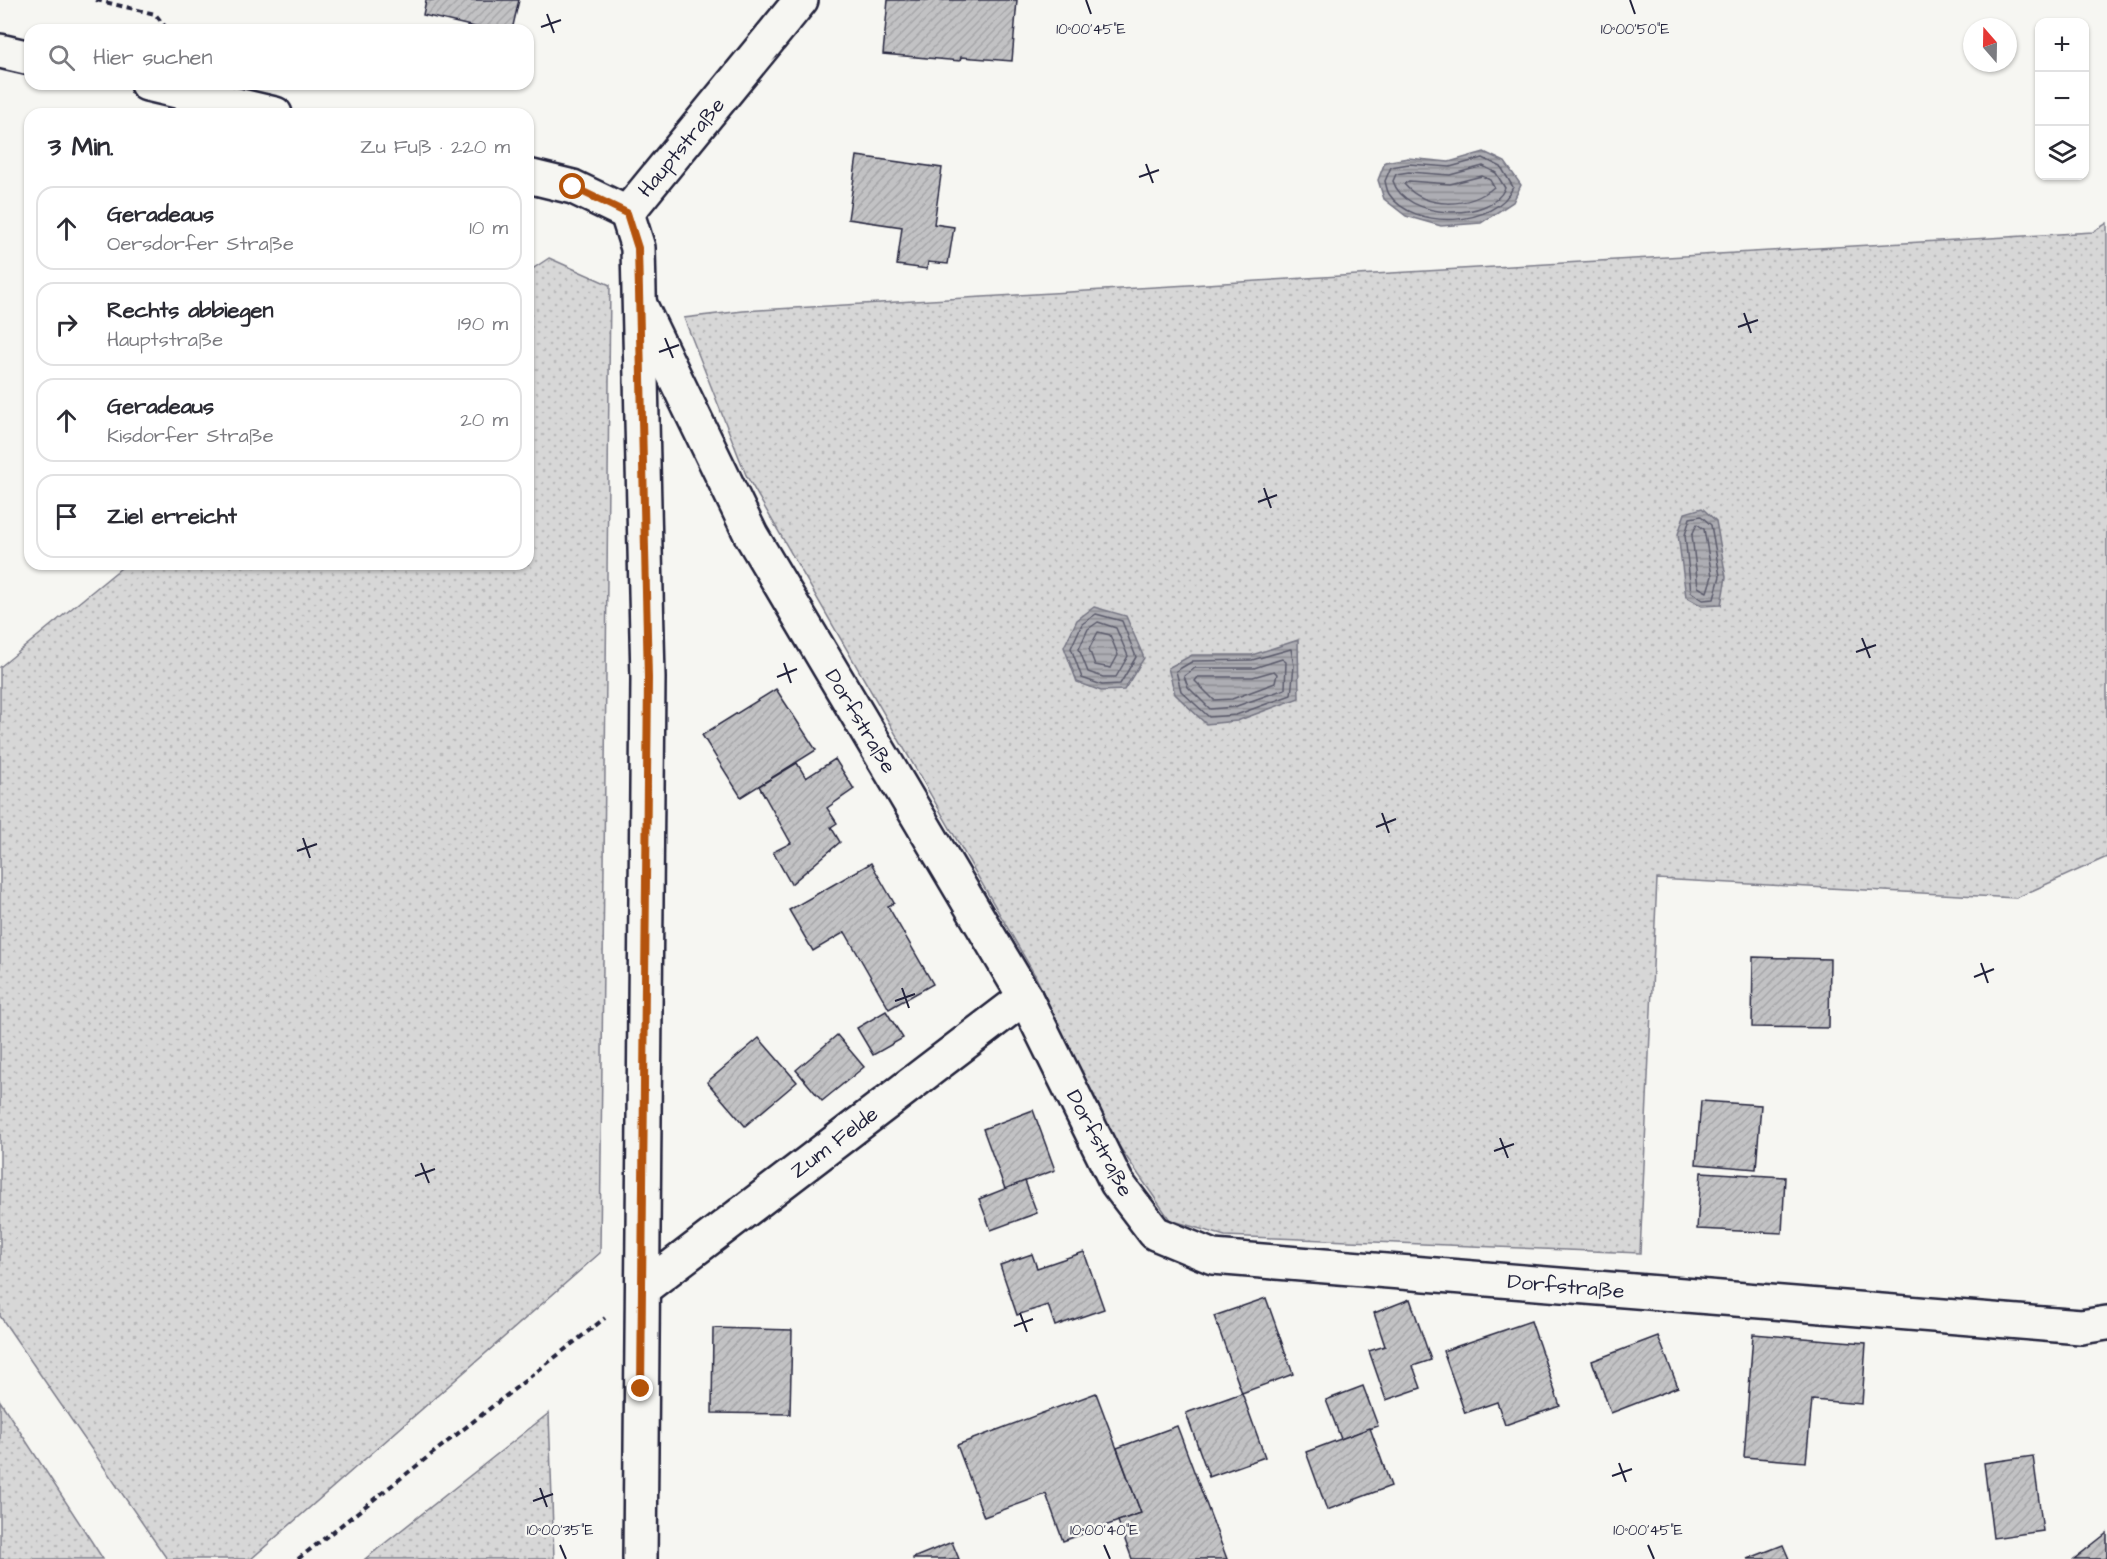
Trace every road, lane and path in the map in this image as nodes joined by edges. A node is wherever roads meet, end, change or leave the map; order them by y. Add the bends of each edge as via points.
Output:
1 (96, 0) edge
2 (801, 0) edge
3 (163, 24) edge
4 (0, 51) edge
5 (24, 57) edge
6 (173, 90) edge
7 (249, 108) edge
8 (534, 177) edge
9 (627, 213) junction
10 (640, 305) junction
11 (1025, 997) junction
12 (644, 1288) junction
13 (2107, 1323) edge
14 (298, 1559) edge
15 (640, 1559) edge

1 - 3 path via 154,14
2 - 9 street, Hauptstraße
4 - 5 street
6 - 7 street
8 - 9 street via 573,187
9 - 10 street, Hauptstraße via 638,248
10 - 11 street, Dorfstraße via 752,535
10 - 12 street, Hauptstraße via 648,678
11 - 12 street, Zum Felde
11 - 13 street, Dorfstraße via 1117,1183 1155,1233 1213,1257 2081,1327
12 - 14 path
12 - 15 street, Hauptstraße

